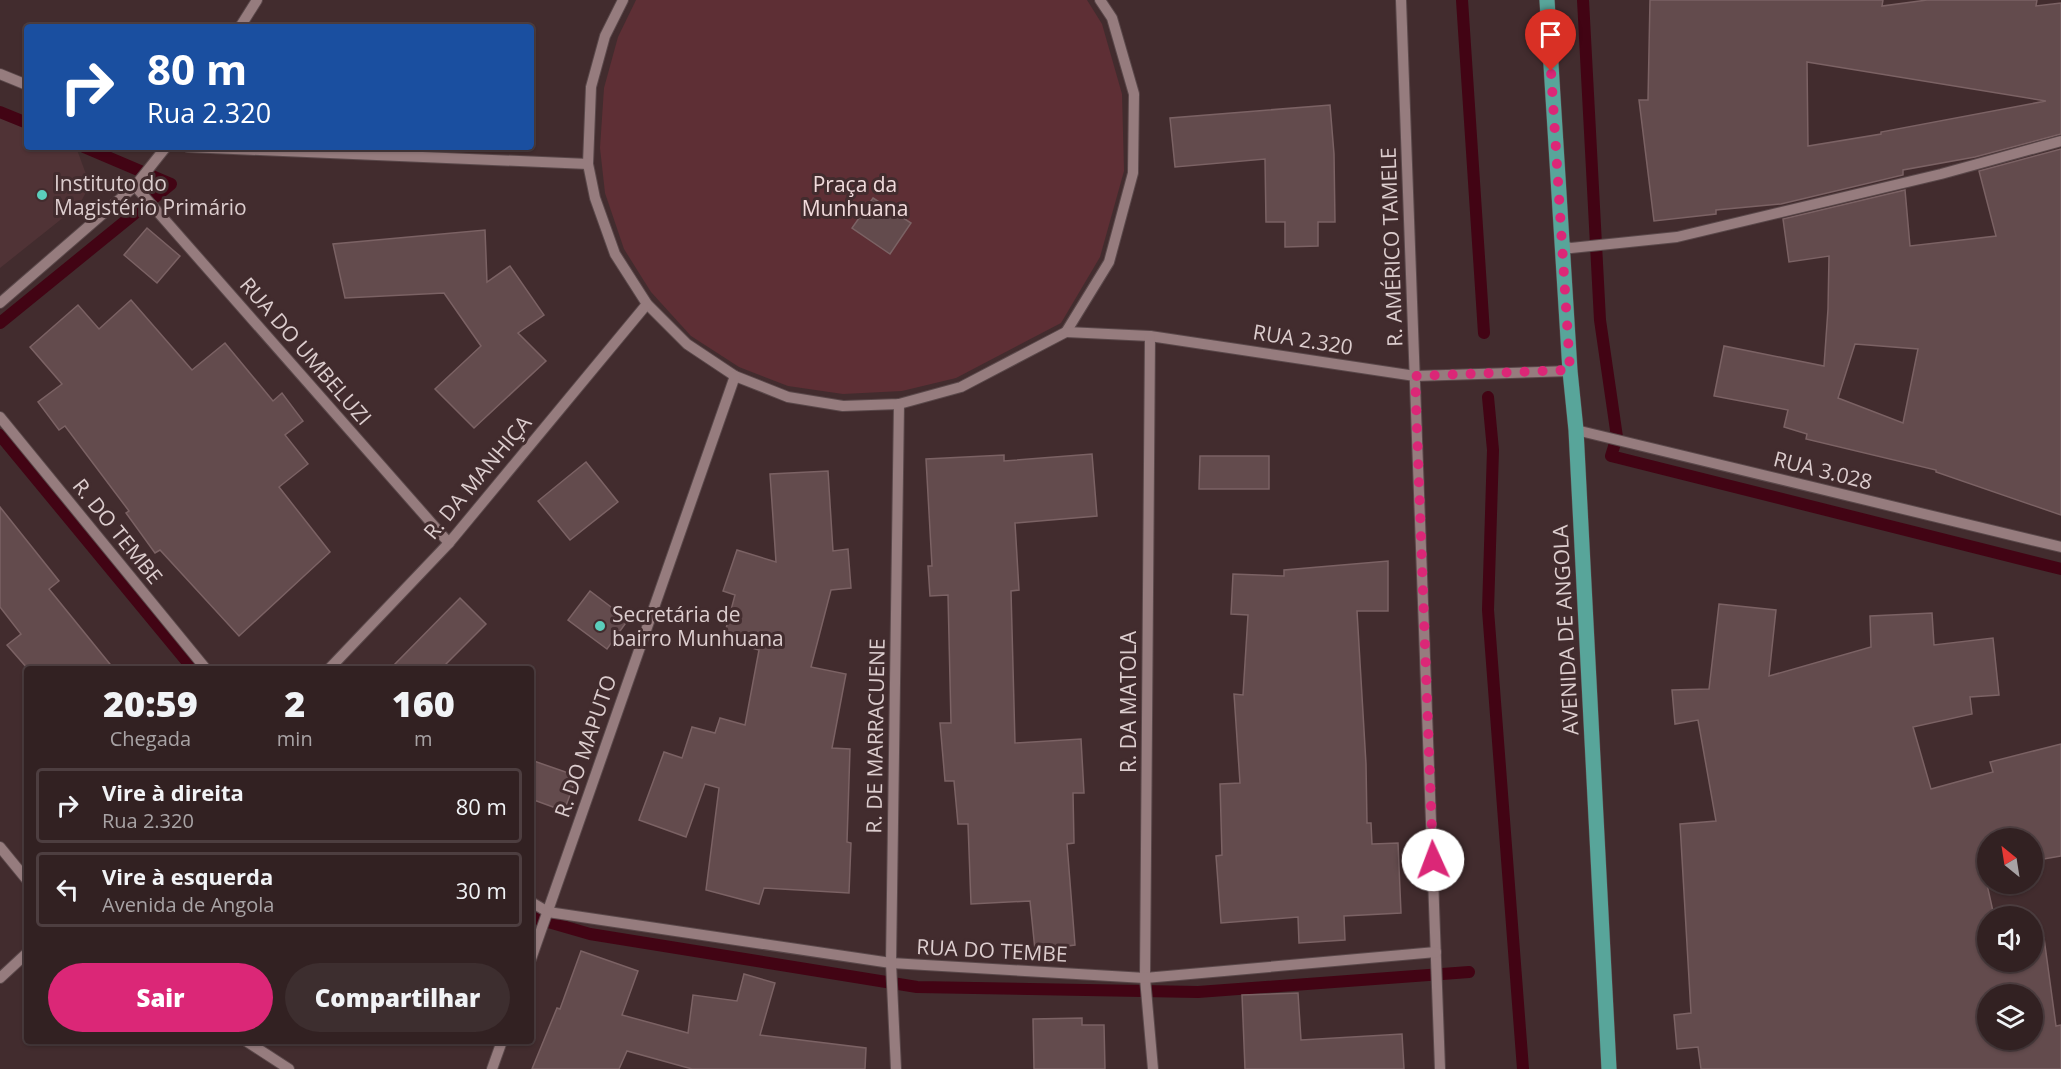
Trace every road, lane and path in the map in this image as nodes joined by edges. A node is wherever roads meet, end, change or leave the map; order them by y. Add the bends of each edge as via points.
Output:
1 (256, 0) edge
2 (623, 0) edge
3 (1100, 0) edge
4 (1401, 0) edge
5 (1547, 0) edge
6 (242, 24) edge
7 (0, 74) edge
8 (24, 85) edge
9 (2061, 141) edge
10 (164, 150) edge
11 (259, 150) edge
12 (588, 164) junction
13 (135, 186) junction
14 (1564, 246) junction
15 (0, 303) edge
16 (647, 304) junction
17 (1065, 332) junction
18 (1150, 336) junction
19 (1570, 370) junction
20 (735, 376) junction
21 (1415, 376) junction
22 (899, 404) junction
23 (0, 417) edge
24 (1576, 430) junction
25 (449, 543) junction
26 (2061, 548) edge
27 (204, 666) edge
28 (332, 666) edge
29 (0, 847) edge
30 (24, 876) edge
31 (534, 904) edge
32 (548, 912) junction
33 (534, 951) edge
34 (1436, 952) junction
35 (24, 956) edge
36 (891, 963) junction
37 (0, 978) edge
38 (1145, 978) junction
39 (251, 1044) edge
40 (501, 1044) edge
41 (289, 1069) edge
42 (492, 1069) edge
43 (896, 1069) edge
44 (1153, 1069) edge
45 (1440, 1069) edge
46 (1609, 1069) edge

1 - 6 street
2 - 12 street via 605,36 591,87
3 - 17 street via 1112,18 1134,94 1133,173 1109,262
4 - 21 street, R. AMÉRICO TAMELE
5 - 14 main road, AVENIDA DE ANGOLA
7 - 8 street
9 - 14 street via 1677,237
10 - 13 street
11 - 12 street
12 - 16 street via 595,198 615,254
13 - 15 street
13 - 25 street, RUA DO UMBELUZI
14 - 19 main road, AVENIDA DE ANGOLA
16 - 20 street via 687,344
16 - 25 street, R. DA MANHIÇA
17 - 18 street, RUA 2.320
17 - 22 street via 961,387
18 - 21 street, RUA 2.320
18 - 38 street, R. DA MATOLA
19 - 21 street, RUA 2.320
19 - 24 main road, AVENIDA DE ANGOLA
20 - 22 street via 788,397 843,406
20 - 32 street, R. DO MAPUTO
21 - 34 street, R. AMÉRICO TAMELE
22 - 36 street, R. DE MARRACUENE
23 - 27 street, R. DO TEMBE
24 - 26 street, RUA 3.028
24 - 46 main road, AVENIDA DE ANGOLA
25 - 28 street, R. DA MANHIÇA
29 - 30 street
31 - 32 street
32 - 33 street, R. DO MAPUTO
32 - 36 street, RUA DO TEMBE
34 - 38 street, RUA DO TEMBE
34 - 45 street, R. AMÉRICO TAMELE
35 - 37 street
36 - 38 street, RUA DO TEMBE
36 - 43 street, R. DE MARRACUENE
38 - 44 street, R. DA MATOLA
39 - 41 street
40 - 42 street

